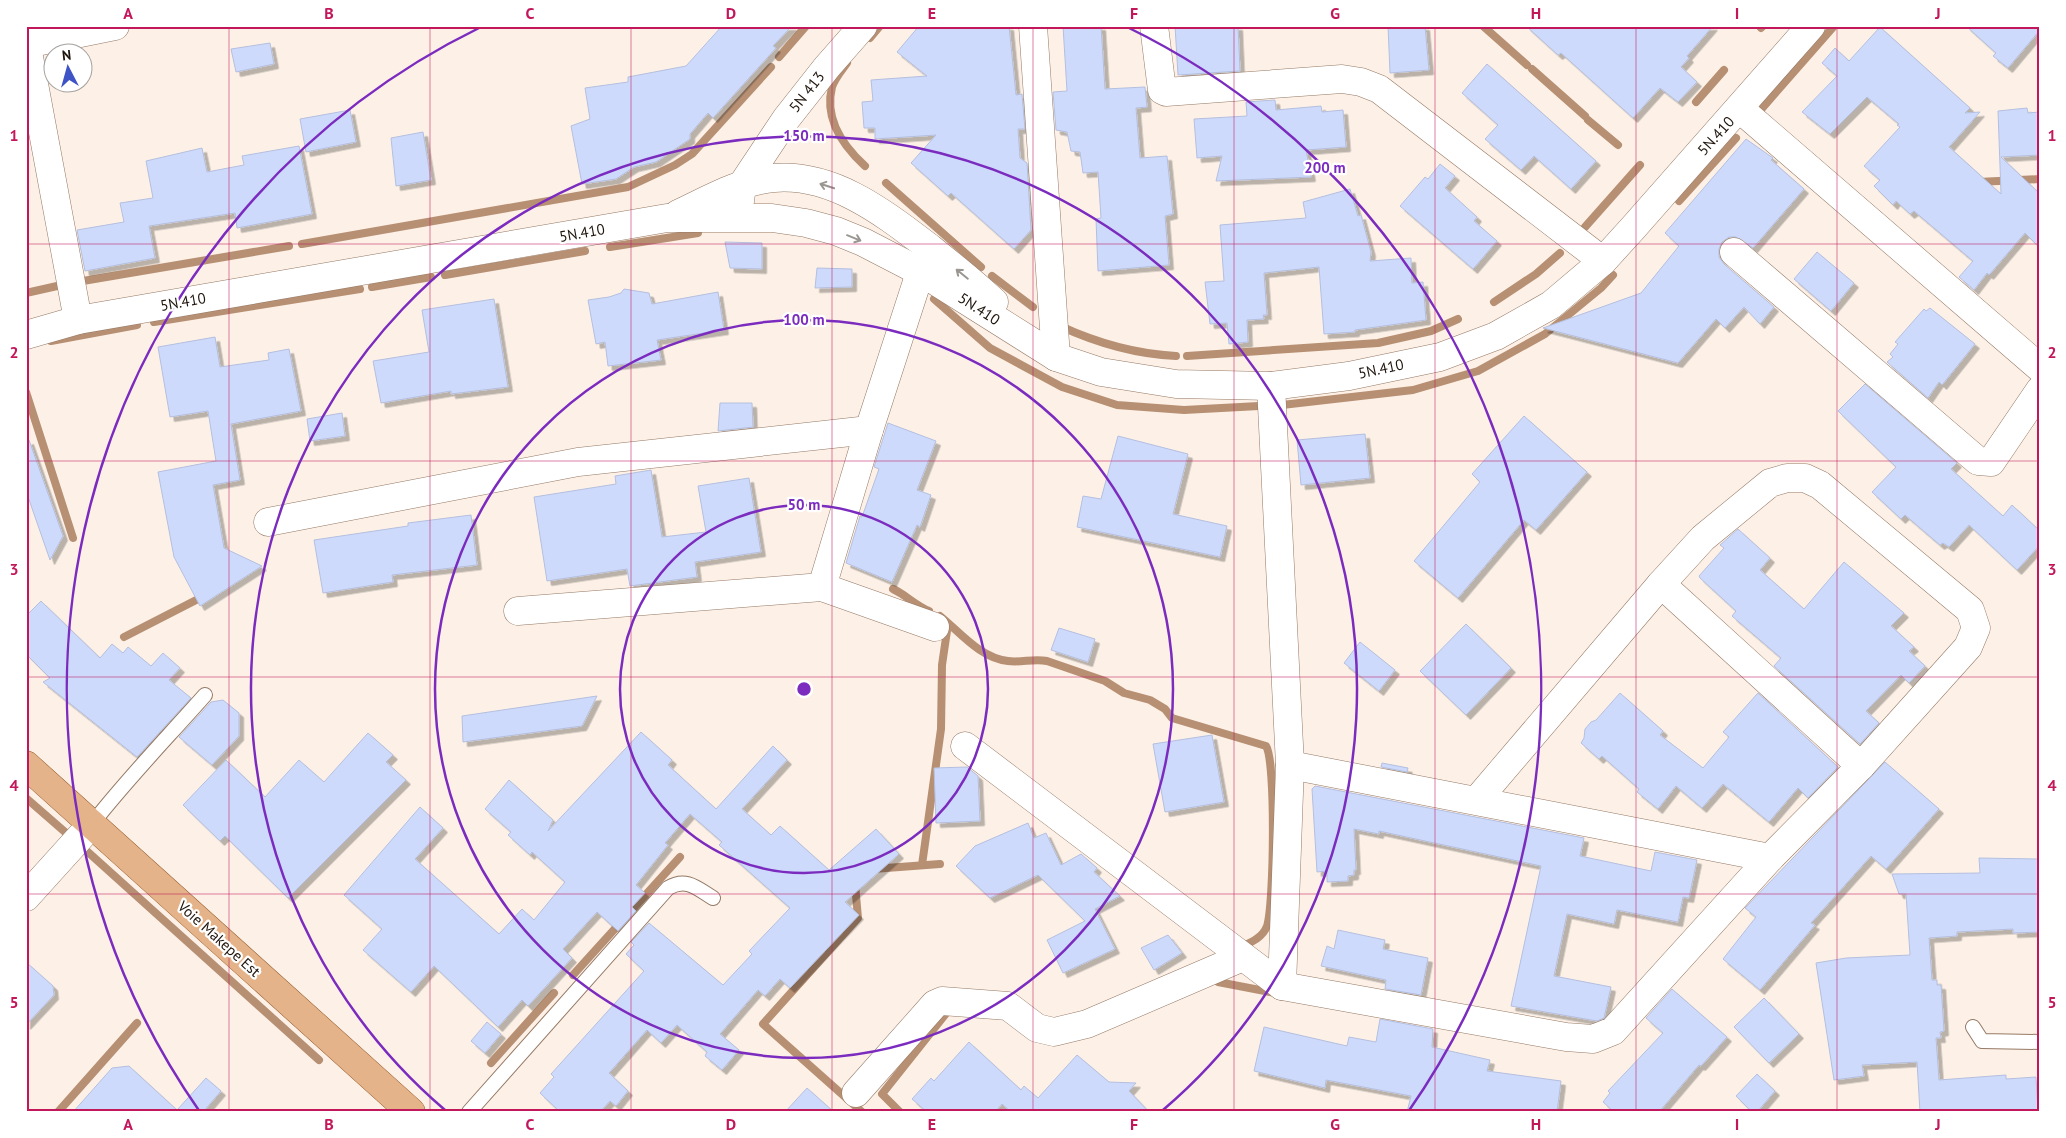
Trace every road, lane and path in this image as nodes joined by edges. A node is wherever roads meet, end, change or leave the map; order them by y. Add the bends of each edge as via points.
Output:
1 (115, 26) edge
2 (863, 26) edge
3 (1033, 26) edge
4 (1154, 26) edge
5 (1811, 26) edge
6 (26, 43) edge
7 (1740, 109) junction
8 (742, 185) junction
9 (738, 217) junction
10 (667, 218) junction
11 (1734, 252) dead end
12 (924, 260) junction
13 (1603, 261) junction
14 (78, 320) junction
15 (26, 335) edge
16 (1045, 351) junction
17 (2040, 368) edge
18 (1271, 386) junction
19 (2040, 390) edge
20 (869, 430) junction
21 (268, 522) dead end
22 (1660, 584) junction
23 (822, 587) junction
24 (518, 611) dead end
25 (935, 627) dead end
26 (205, 694) dead end
27 (966, 746) dead end
28 (26, 765) edge
29 (1290, 765) junction
30 (1861, 766) junction
31 (1478, 800) junction
32 (92, 824) junction
33 (1770, 858) junction
34 (26, 898) edge
35 (714, 898) dead end
36 (1243, 957) junction
37 (1282, 986) junction
38 (1973, 1027) dead end
39 (2040, 1042) edge
40 (856, 1093) dead end
41 (411, 1112) edge
42 (469, 1112) edge

1 - 6 street
2 - 8 street, 5N 413 via 786,119
3 - 16 street
4 - 13 street via 1162,90 1342,79 1361,82 1379,89
5 - 7 street, 5N.410
6 - 14 street
7 - 13 street, 5N.410
7 - 17 street
8 - 9 street, 5N 413
8 - 10 street
12 -> 8 street via 888,215 845,192 800,180 774,178
9 - 10 street, 5N.410
9 -> 12 street, 5N.410 via 806,223
10 - 14 street, 5N.410
11 - 19 street via 1978,461 1991,462
12 - 16 street, 5N.410
12 - 20 street
13 - 18 street, 5N.410 via 1551,305 1496,336 1440,357 1349,376
14 - 15 street, 5N.410
16 - 18 street, 5N.410 via 1102,372 1176,384
18 - 29 street
20 - 21 street via 578,462
20 - 23 street
22 - 30 street
22 - 30 street via 1703,538 1770,483 1787,478 1805,478 1820,485 1970,610 1976,628 1968,647
22 - 31 street
23 - 24 street
23 - 25 street
26 - 32 lane via 141,768 123,784
27 - 36 street
28 - 32 main road, Voie Makepe Est
29 - 31 street
29 - 37 street
30 - 33 street
31 - 33 street
32 - 34 street
32 - 41 main road, Voie Makepe Est
33 - 37 street via 1613,1031 1593,1039 1566,1037
35 - 42 lane via 688,882 668,888
36 - 37 street
36 - 40 street via 1087,1024 1054,1032 1037,1028 1008,1006 942,1001 935,1004
38 - 39 lane via 1982,1041

